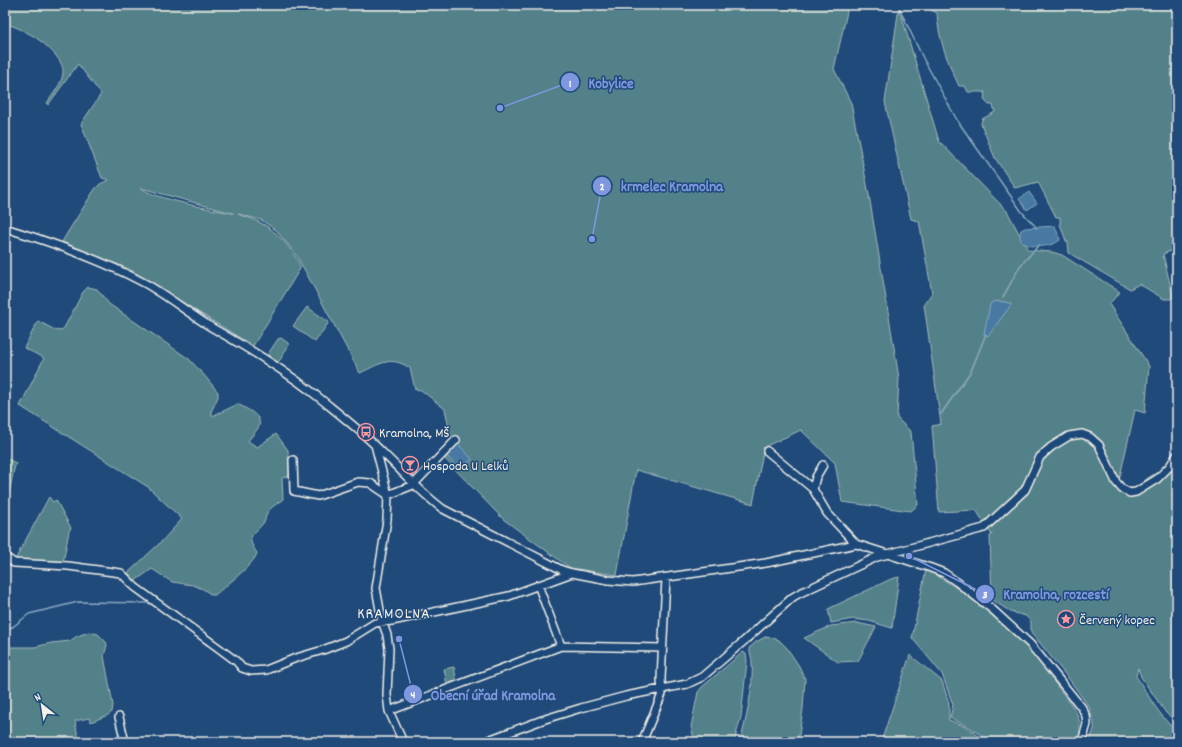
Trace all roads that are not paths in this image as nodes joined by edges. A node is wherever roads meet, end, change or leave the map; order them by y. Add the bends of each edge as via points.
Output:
1 (5, 228) edge
2 (456, 440) dead end
3 (374, 445) junction
4 (767, 451) dead end
5 (1177, 455) edge
6 (293, 460) dead end
7 (823, 465) dead end
8 (413, 485) junction
9 (813, 489) junction
10 (388, 495) junction
11 (856, 544) junction
12 (889, 553) junction
13 (5, 557) edge
14 (572, 573) junction
15 (666, 578) junction
16 (538, 585) junction
17 (382, 622) junction
18 (561, 646) junction
19 (662, 648) junction
20 (661, 690) junction
21 (390, 711) junction
22 (120, 717) dead end
23 (125, 742) edge
24 (403, 742) edge
25 (483, 742) edge
26 (642, 742) edge
27 (1082, 742) edge

1 - 3 street via 76,252 149,286 296,380
2 - 8 street
3 - 8 street
3 - 10 street
4 - 9 street
5 - 12 street via 1157,479 1130,493 1116,482 1099,445 1082,434 1069,436 1040,457 1025,490 984,528
6 - 10 street via 294,491 318,496 358,482 370,483
7 - 9 street
8 - 10 street
8 - 14 street via 443,509
9 - 11 street via 827,513
10 - 17 street via 387,520 376,588
11 - 12 street
11 - 15 street
12 - 20 street via 793,597 702,677 687,684
12 - 27 street via 944,573 1018,632 1082,708 1087,724
13 - 17 street via 14,563 68,566 121,573 141,592 220,648 242,668 251,672 266,670 323,650 375,623
14 - 15 street via 597,579 633,582
14 - 16 street
15 - 19 street
16 - 17 street via 509,596
16 - 18 street
17 - 21 street via 389,649 387,695
18 - 19 street
18 - 21 street
19 - 20 street
20 - 25 street via 581,708
20 - 26 street via 661,699
21 - 24 street
22 - 23 street

